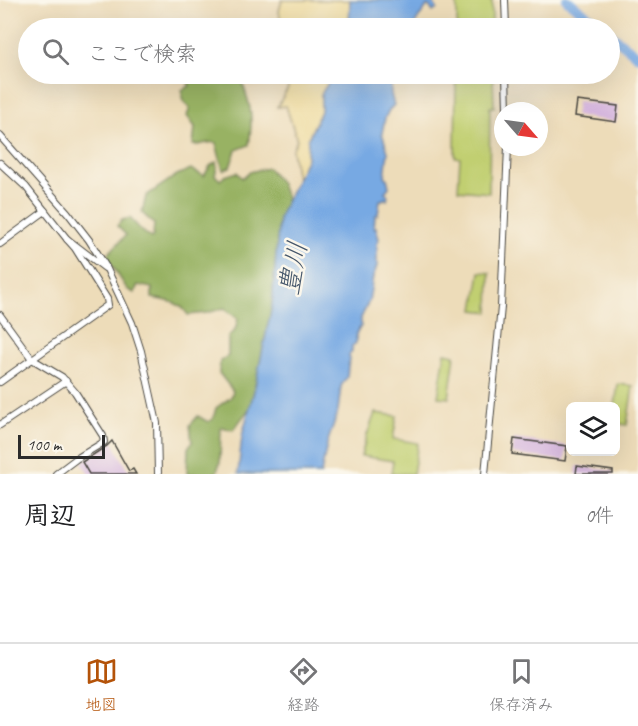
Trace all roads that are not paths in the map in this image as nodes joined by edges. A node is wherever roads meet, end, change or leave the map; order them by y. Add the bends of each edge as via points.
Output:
1 (505, 0) edge
2 (506, 18) edge
3 (506, 84) edge
4 (507, 102) edge
5 (0, 136) edge
6 (507, 156) edge
7 (0, 163) edge
8 (45, 211) junction
9 (67, 238) junction
10 (0, 244) edge
11 (108, 270) junction
12 (0, 315) edge
13 (32, 359) junction
14 (66, 381) junction
15 (0, 382) edge
16 (0, 425) edge
17 (56, 474) edge
18 (158, 474) edge
19 (485, 474) edge

1 - 2 street
3 - 4 street
5 - 11 street via 68,213
6 - 19 street via 501,307
7 - 8 street
8 - 9 street
8 - 10 street
9 - 11 street
9 - 13 street via 108,305
11 - 18 street via 141,351 157,423
12 - 13 street
13 - 14 street
13 - 15 street
14 - 16 street
14 - 17 street via 104,442

